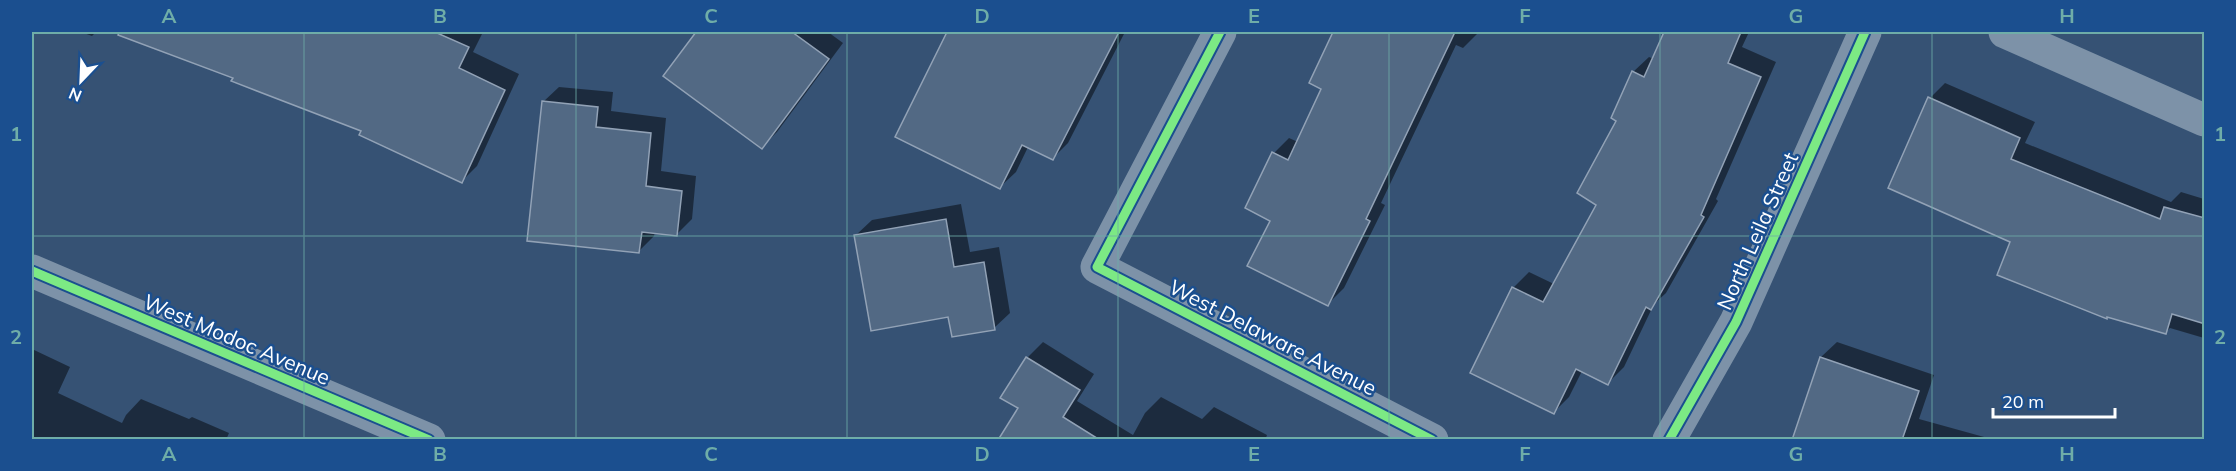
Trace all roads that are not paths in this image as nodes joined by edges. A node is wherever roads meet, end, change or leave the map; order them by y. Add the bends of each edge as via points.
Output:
1 (1220, 32) edge
2 (1865, 32) edge
3 (2005, 32) edge
4 (2205, 120) edge
5 (32, 271) edge
6 (429, 440) edge
7 (1432, 440) edge
8 (1669, 440) edge

1 - 7 street, West Delaware Avenue via 1097,267
2 - 8 street, North Leila Street via 1737,322
3 - 4 street
5 - 6 street, West Modoc Avenue

